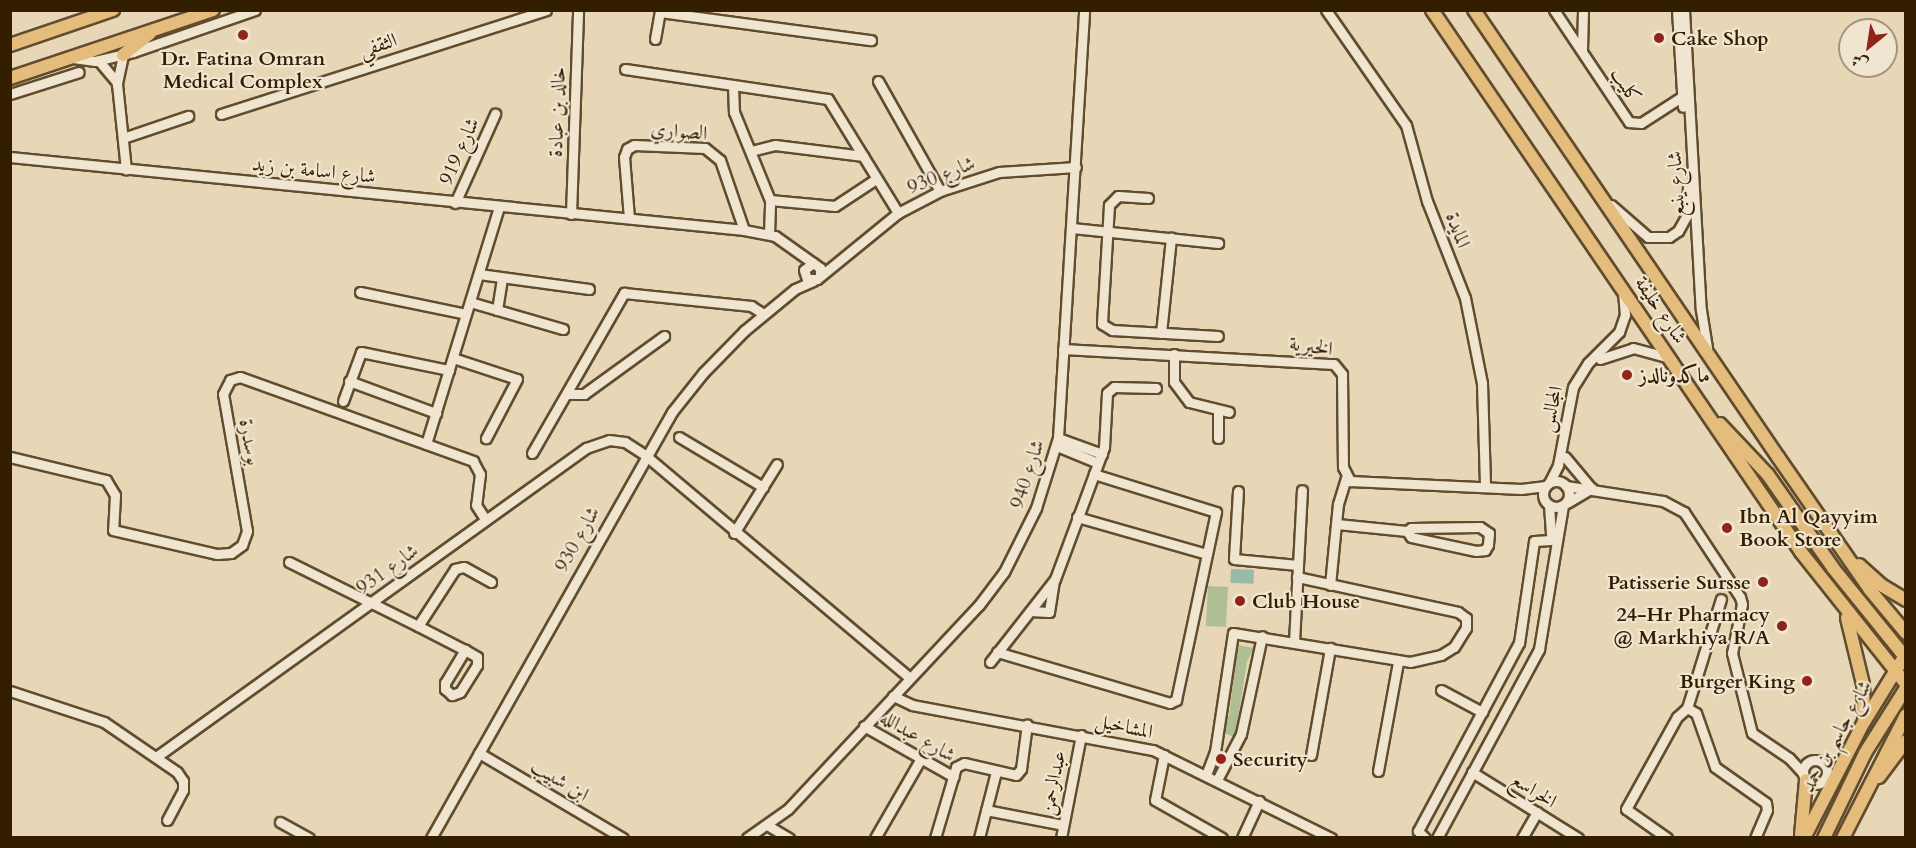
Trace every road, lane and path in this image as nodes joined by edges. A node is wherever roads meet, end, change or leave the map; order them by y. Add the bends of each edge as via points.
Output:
1 (113, 10) edge
2 (213, 10) edge
3 (255, 10) edge
4 (546, 10) edge
5 (578, 10) edge
6 (1084, 10) edge
7 (1432, 10) edge
8 (1474, 10) edge
9 (1554, 10) edge
10 (1583, 10) edge
11 (1677, 10) edge
12 (1684, 10) edge
13 (660, 11) edge
14 (1327, 11) edge
15 (150, 33) junction
16 (655, 39) dead end
17 (872, 40) dead end
18 (10, 45) edge
19 (1683, 47) junction
20 (1582, 51) junction
21 (123, 55) junction
22 (73, 58) junction
23 (99, 61) junction
24 (625, 69) dead end
25 (79, 72) dead end
26 (10, 78) edge
27 (878, 81) dead end
28 (117, 84) junction
29 (733, 85) junction
30 (10, 94) edge
31 (1685, 94) junction
32 (221, 114) dead end
33 (495, 114) dead end
34 (188, 116) dead end
35 (123, 138) junction
36 (751, 151) junction
37 (863, 156) junction
38 (10, 157) edge
39 (1076, 167) junction
40 (126, 170) junction
41 (1690, 176) junction
42 (876, 179) junction
43 (940, 191) junction
44 (1148, 198) dead end
45 (1605, 199) junction
46 (770, 200) junction
47 (455, 203) junction
48 (499, 207) junction
49 (898, 213) junction
50 (571, 214) junction
51 (629, 219) junction
52 (1072, 228) junction
53 (744, 230) junction
54 (1107, 231) junction
55 (769, 234) junction
56 (1171, 238) junction
57 (1218, 243) dead end
58 (795, 252) junction
59 (816, 271) junction
60 (804, 272) junction
61 (478, 274) junction
62 (502, 278) junction
63 (1622, 287) junction
64 (589, 289) dead end
65 (795, 289) junction
66 (360, 292) dead end
67 (470, 302) junction
68 (497, 310) junction
69 (466, 314) junction
70 (764, 314) junction
71 (563, 330) dead end
72 (1161, 333) junction
73 (664, 336) dead end
74 (1218, 336) dead end
75 (1063, 349) junction
76 (1174, 354) junction
77 (1708, 354) junction
78 (453, 358) junction
79 (1671, 359) junction
80 (449, 370) junction
81 (349, 381) junction
82 (1156, 388) dead end
83 (567, 394) junction
84 (343, 401) dead end
85 (1218, 410) junction
86 (1229, 412) dead end
87 (436, 413) junction
88 (1708, 414) junction
89 (680, 437) dead end
90 (486, 438) dead end
91 (1218, 438) dead end
92 (1058, 442) junction
93 (426, 444) junction
94 (532, 453) dead end
95 (645, 455) junction
96 (10, 457) edge
97 (1565, 457) junction
98 (1100, 459) junction
99 (777, 464) dead end
100 (1094, 474) junction
101 (1346, 477) junction
102 (1548, 484) junction
103 (1565, 485) junction
104 (1485, 486) junction
105 (763, 487) junction
106 (1592, 488) junction
107 (1521, 489) junction
108 (1302, 490) dead end
109 (1238, 491) dead end
110 (1547, 503) junction
111 (1565, 504) junction
112 (1077, 517) junction
113 (485, 519) junction
114 (1336, 524) junction
115 (1407, 531) junction
116 (734, 532) junction
117 (1551, 540) junction
118 (1841, 549) junction
119 (1207, 554) junction
120 (289, 562) dead end
121 (1298, 565) junction
122 (1297, 578) junction
123 (1055, 579) junction
124 (491, 582) dead end
125 (1330, 585) junction
126 (1720, 599) dead end
127 (1905, 600) edge
128 (372, 603) junction
129 (1844, 608) junction
130 (1030, 611) junction
131 (418, 626) junction
132 (1905, 633) edge
133 (1262, 636) junction
134 (1294, 642) junction
135 (1330, 648) junction
136 (465, 650) junction
137 (998, 652) junction
138 (990, 662) dead end
139 (1398, 662) junction
140 (1903, 662) edge
141 (910, 678) junction
142 (1905, 686) edge
143 (1441, 690) dead end
144 (10, 691) edge
145 (893, 696) junction
146 (1687, 708) junction
147 (1505, 711) junction
148 (1482, 712) junction
149 (1905, 715) edge
150 (1864, 722) junction
151 (1027, 724) junction
152 (864, 726) junction
153 (1081, 735) junction
154 (1216, 739) junction
155 (1238, 741) junction
156 (1905, 741) edge
157 (479, 753) junction
158 (1164, 755) junction
159 (1311, 755) dead end
160 (156, 757) junction
161 (1789, 758) junction
162 (920, 760) junction
163 (1808, 762) junction
164 (1378, 771) dead end
165 (996, 772) junction
166 (1472, 772) junction
167 (1206, 775) junction
168 (1804, 776) junction
169 (954, 777) junction
170 (1217, 780) junction
171 (1867, 787) junction
172 (1259, 801) junction
173 (986, 810) junction
174 (1537, 813) junction
175 (167, 820) dead end
176 (280, 822) dead end
177 (767, 825) junction
178 (1063, 825) junction
179 (309, 837) edge
180 (431, 837) edge
181 (623, 837) edge
182 (747, 837) edge
183 (789, 837) edge
184 (875, 837) edge
185 (934, 837) edge
186 (979, 837) edge
187 (1061, 837) edge
188 (1222, 837) edge
189 (1242, 837) edge
190 (1331, 837) edge
191 (1425, 837) edge
192 (1437, 837) edge
193 (1522, 837) edge
194 (1578, 837) edge
195 (1667, 837) edge
196 (1755, 837) edge
197 (1802, 837) edge
198 (1824, 837) edge
199 (1843, 837) edge

1 - 18 main road
2 - 15 main road
3 - 21 street
4 - 32 street, الثقفي
5 - 50 street, خالد بن عبادة
6 - 39 street, شارع 940
7 - 63 main road, شارع خليفة
8 - 45 main road, شارع خليفة
9 - 20 street, كليب
10 - 20 street
11 - 19 street, شارع ينبع
12 - 19 street, شارع ينبع
13 - 16 street
13 - 17 street
14 - 104 street, المايدة via 1406,125 1427,201 1465,298 1482,383
15 - 21 main road
15 - 22 main road
19 - 31 street, شارع ينبع
20 - 31 street, كليب via 1632,124 1641,123
21 - 23 street
21 - 28 street
22 - 23 street
22 - 26 main road
23 - 28 street via 112,72
24 - 29 street
25 - 30 street
27 - 43 street
28 - 35 street
29 - 36 street via 734,112
29 - 37 street via 828,99
31 - 41 street, شارع ينبع
33 - 47 street, شارع 919
34 - 35 street
35 - 40 street
36 - 37 street via 776,145
36 - 46 street
37 - 42 street
38 - 40 street, شارع اسامة بن زيد
39 - 43 street, شارع 930 via 999,172
39 - 52 street, شارع 940
40 - 47 street, شارع اسامة بن زيد
41 - 45 street, شارع ينبع via 1687,215 1678,231 1669,237 1648,237
41 - 77 street, شارع ينبع
42 - 46 street via 835,206
42 - 49 street
43 - 49 street, شارع 930
44 - 54 street via 1118,196 1113,200
45 - 77 main road, شارع خليفة
46 - 55 street
47 - 48 street, شارع اسامة بن زيد
48 - 50 street, شارع اسامة بن زيد
48 - 61 street
49 - 59 street, شارع 930
50 - 51 street, شارع اسامة بن زيد
51 - 53 street, شارع اسامة بن زيد
51 - 53 street, الصواري via 624,158 627,149 634,145 705,148 720,160
52 - 54 street
52 - 75 street, شارع 940
53 - 55 street, شارع اسامة بن زيد
54 - 56 street
54 - 72 street via 1102,324 1108,330
55 - 58 street, شارع اسامة بن زيد
56 - 57 street
56 - 72 street
58 - 59 street, شارع اسامة بن زيد
58 - 60 street, شارع اسامة بن زيد
59 - 60 street
59 - 65 street, شارع 930
60 - 65 street, شارع 930
61 - 62 street
61 - 67 street
62 - 64 street
62 - 68 street
63 - 79 main road, شارع خليفة
63 - 102 street, المجالس via 1624,315 1619,332 1588,363 1573,387 1558,465
65 - 70 street, شارع 930
66 - 69 street
67 - 68 street
67 - 69 street
68 - 71 street
69 - 78 street
70 - 83 street via 752,306 624,293
70 - 95 street, شارع 930 via 697,380
72 - 74 street
73 - 83 street via 584,394
75 - 76 street, الخيرية
75 - 92 street, شارع 940
76 - 85 street via 1174,382 1179,390 1189,402
76 - 101 street, الخيرية via 1338,366 1342,374
77 - 118 main road, شارع خليفة
78 - 80 street
78 - 90 street via 517,379
79 - 88 main road, شارع خليفة
79 - 97 street, المجالس via 1633,348 1612,352 1596,362 1575,397
80 - 81 street via 361,352
80 - 87 street
81 - 84 street
81 - 87 street
82 - 98 street via 1110,389
83 - 94 street
85 - 86 street
85 - 91 street
87 - 93 street
88 - 129 main road, شارع خليفة
88 - 140 main road via 1768,475
89 - 105 street
92 - 98 street
92 - 141 street, شارع 940 via 1024,537 1004,572
93 - 96 street, بوسدرة via 247,378 235,377 223,394 248,531 239,548 222,555 113,530 115,495 106,480
93 - 113 street, بوسدرة via 476,464 480,474 476,506
95 - 113 street, شارع 931 via 617,440 593,444
95 - 116 street, شارع 931
95 - 157 street, شارع 930
97 - 103 street, المجالس
97 - 106 street
98 - 100 street
99 - 105 street
100 - 112 street
100 - 119 street via 1213,510 1216,515
101 - 104 street via 1355,482
101 - 114 street
102 - 103 street
102 - 107 street
102 - 110 street, المجالس
103 - 106 street
103 - 111 street, المجالس
104 - 107 street
105 - 116 street
106 - 111 street
106 - 161 street via 1664,501 1684,512 1740,597 1732,652 1749,726 1757,739
107 - 110 street
108 - 121 street
109 - 121 street via 1234,559
110 - 111 street
110 - 117 street
111 - 147 street via 1558,521 1543,638
112 - 119 street
112 - 123 street
113 - 128 street, شارع 931
114 - 115 street
114 - 125 street
115 - 115 street via 1480,527 1489,533 1488,545 1485,550 1476,551 1411,537
116 - 141 street, شارع 931
117 - 147 street via 1538,636
117 - 148 street via 1534,541 1522,636
118 - 127 main road via 1881,585
118 - 132 main road, شارع خليفة
119 - 137 street via 1174,702
120 - 128 street
121 - 122 street
122 - 125 street
122 - 134 street
123 - 130 street
123 - 130 street via 1049,612
124 - 131 street via 464,567 455,569
125 - 139 street via 1458,612 1466,618 1461,638 1441,655 1421,662
126 - 146 street
128 - 131 street
128 - 160 street, شارع 931
129 - 140 main road, شارع خليفة
129 - 150 main road via 1863,684
130 - 137 street
131 - 136 street
133 - 134 street
133 - 154 street via 1232,636
133 - 155 street
134 - 135 street
135 - 139 street
135 - 159 street
136 - 136 street via 478,662 460,692 452,695 445,686
137 - 138 street
139 - 164 street
140 - 142 main road, شارع خليفة
140 - 150 main road, شارع جاسم بن حمد
141 - 145 street, شارع 940
142 - 198 main road via 1865,753
143 - 148 street
144 - 160 street via 92,716
145 - 151 street, المشاخيل via 912,705
145 - 152 street, شارع 940
146 - 195 street via 1677,717 1626,809
146 - 196 street via 1696,713 1715,767 1767,803
147 - 166 street
148 - 191 street via 1418,831
149 - 171 main road
150 - 197 main road, شارع جاسم بن حمد
151 - 153 street, المشاخيل
151 - 165 street, شارع عبدالله via 1019,772 1010,776
152 - 162 street, شارع عبدالله
152 - 177 street, شارع 940 via 788,809
153 - 158 street, المشاخيل
153 - 178 street, عبدالرحمن
154 - 155 street via 1228,745
154 - 167 street
155 - 170 street
156 - 171 main road
157 - 180 street, شارع 930
157 - 181 street, ابن شبيب
158 - 167 street, المشاخيل
158 - 188 street via 1155,800
160 - 175 street via 183,781 183,790
161 - 163 street
161 - 168 street
162 - 169 street, شارع عبدالله
162 - 184 street
163 - 168 street
163 - 168 street via 1819,761 1826,773 1816,783
165 - 169 street, شارع عبدالله via 964,763 956,767
165 - 173 street
166 - 174 street, الخراسع
166 - 192 street
167 - 170 street, المشاخيل
168 - 197 main road
169 - 185 street, شارع عبدالله
170 - 172 street, المشاخيل
171 - 199 main road
172 - 189 street
172 - 190 street, المشاخيل
173 - 178 street
173 - 186 street
174 - 193 street
174 - 194 street, الخراسع
176 - 179 street
177 - 182 street, شارع 940
177 - 183 street
178 - 187 street, عبدالرحمن

